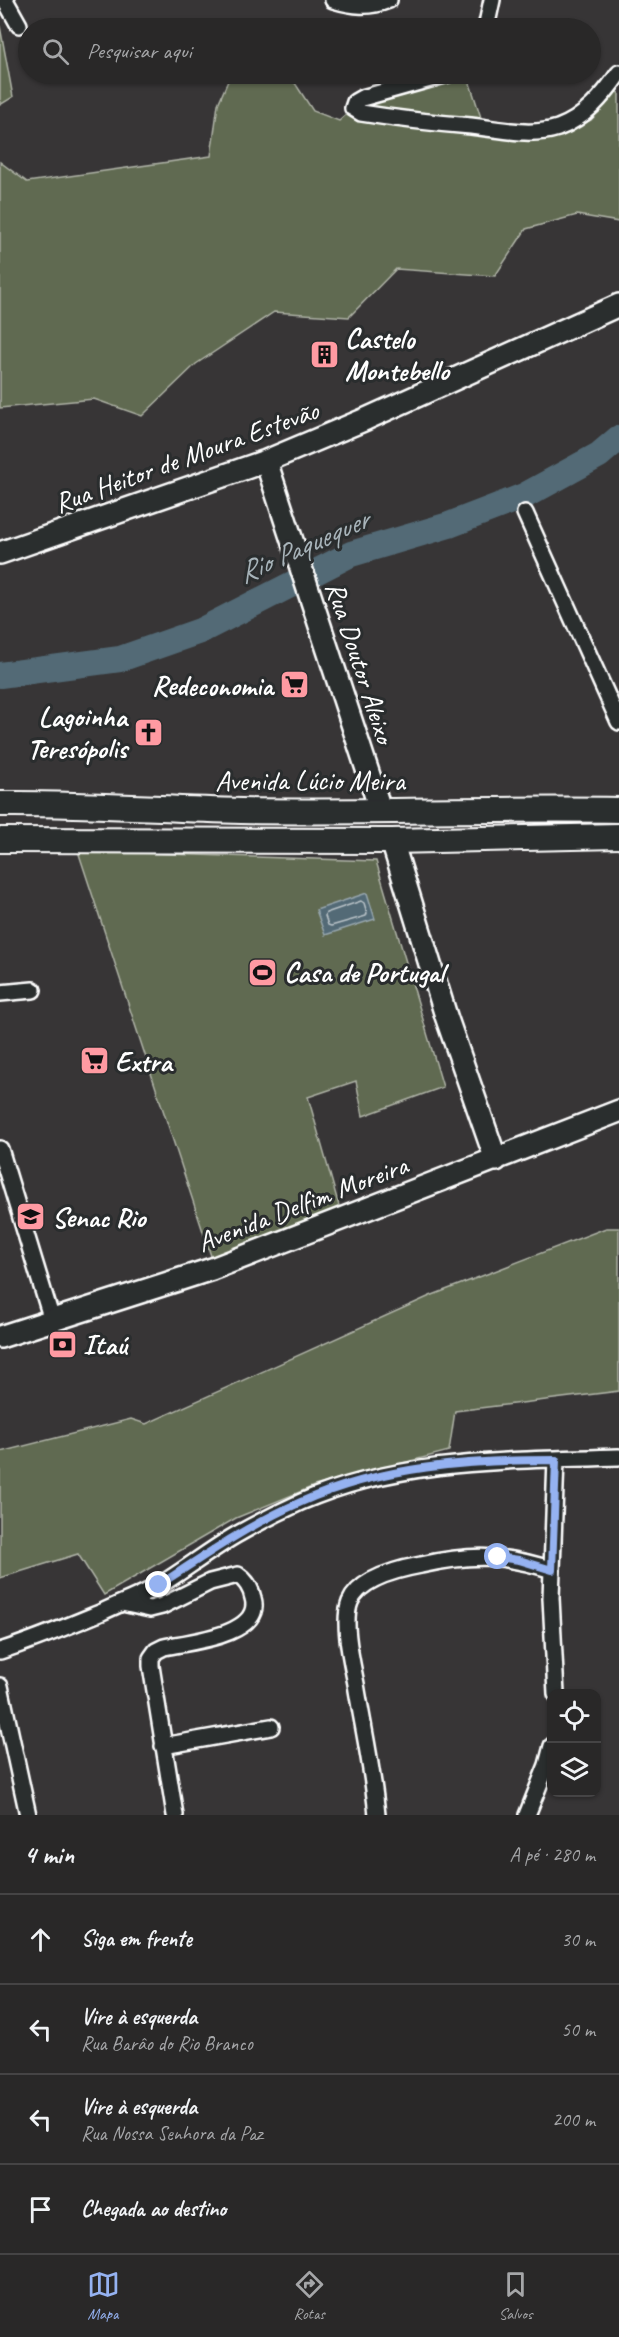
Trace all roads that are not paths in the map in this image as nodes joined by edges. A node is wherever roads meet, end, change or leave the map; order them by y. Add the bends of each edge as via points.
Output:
1 (5, 0) edge
2 (333, 0) edge
3 (389, 0) edge
4 (492, 0) edge
5 (488, 18) edge
6 (18, 23) edge
7 (619, 73) edge
8 (412, 84) edge
9 (619, 305) edge
10 (266, 461) junction
11 (525, 513) dead end
12 (0, 553) edge
13 (619, 722) edge
14 (0, 804) edge
15 (619, 810) edge
16 (381, 812) junction
17 (619, 836) edge
18 (0, 840) edge
19 (392, 841) junction
20 (33, 990) dead end
21 (0, 993) edge
22 (619, 1111) edge
23 (0, 1149) edge
24 (496, 1160) junction
25 (52, 1320) junction
26 (0, 1337) edge
27 (619, 1457) edge
28 (556, 1460) junction
29 (552, 1570) junction
30 (122, 1603) junction
31 (0, 1651) edge
32 (0, 1686) edge
33 (555, 1689) edge
34 (271, 1727) dead end
35 (163, 1746) junction
36 (547, 1765) edge
37 (28, 1815) edge
38 (175, 1815) edge
39 (377, 1815) edge
40 (526, 1815) edge

1 - 6 street
2 - 3 street via 371,6
4 - 5 street
7 - 8 street via 580,116 544,131 527,133 427,123 361,113 352,108 362,98
9 - 10 main road, Rua Heitor de Moura Estevão
10 - 12 main road, Rua Heitor de Moura Estevão
10 - 16 main road, Rua Doutor Aleixo
11 - 13 street
14 - 16 main road, Avenida Lúcio Meira
15 - 16 main road, Avenida Lúcio Meira
17 - 19 main road
18 - 19 main road
19 - 24 main road
20 - 21 street
22 - 24 main road, Avenida Delfim Moreira
23 - 25 street
24 - 25 main road, Avenida Delfim Moreira via 212,1269
25 - 26 main road, Avenida Delfim Moreira
27 - 28 street
28 - 29 street
28 - 30 street via 423,1467 324,1493 236,1535 159,1585
29 - 33 street
29 - 39 street via 498,1557 442,1560 404,1568 378,1579 364,1586 351,1601 351,1659
30 - 31 street
30 - 35 street via 150,1609 210,1582 238,1575 255,1602 252,1617 239,1627 164,1647 151,1658
32 - 37 street
34 - 35 street
35 - 38 street
36 - 40 street

